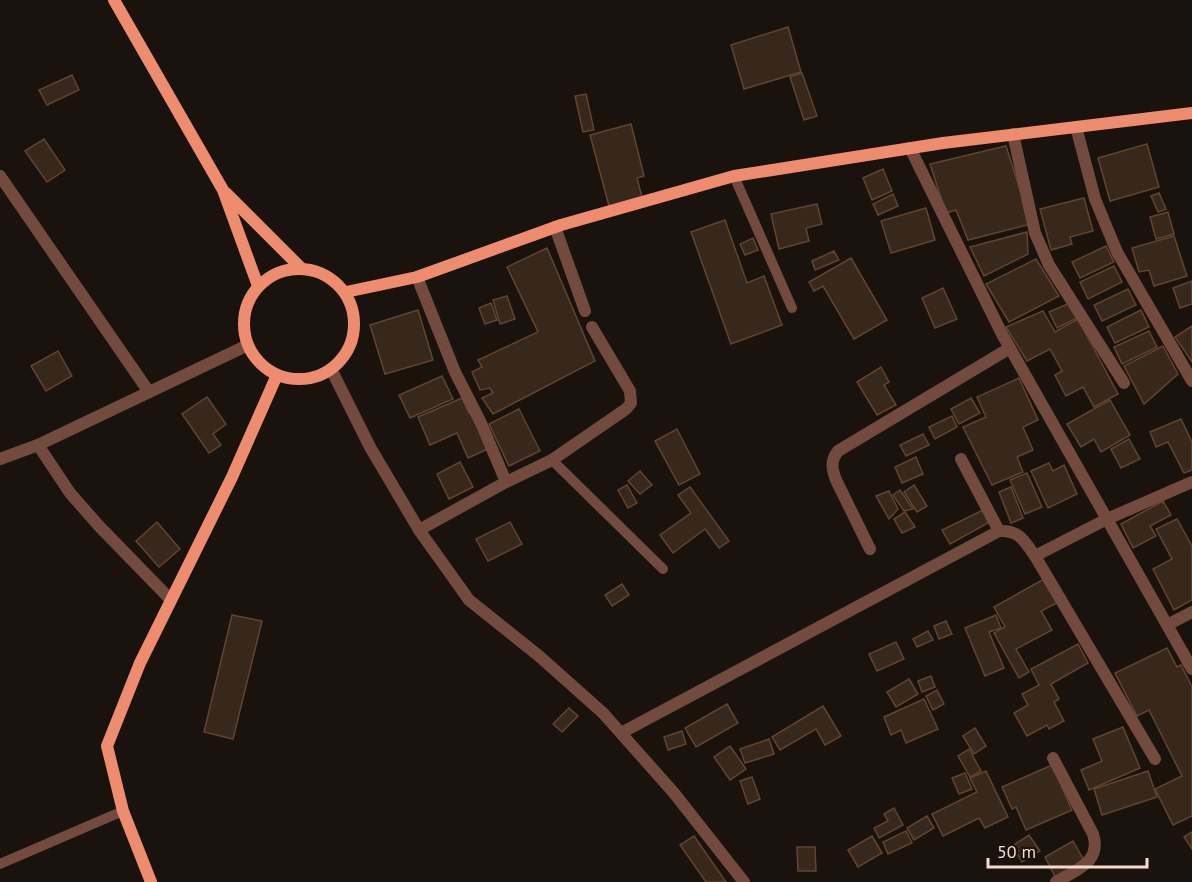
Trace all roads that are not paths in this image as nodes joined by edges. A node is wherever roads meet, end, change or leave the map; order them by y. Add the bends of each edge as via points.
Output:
1 (114, 0) edge
2 (1192, 112) edge
3 (1076, 127) junction
4 (1013, 134) junction
5 (910, 148) junction
6 (734, 176) junction
7 (0, 177) edge
8 (223, 190) junction
9 (555, 227) junction
10 (301, 268) junction
11 (417, 278) junction
12 (258, 286) junction
13 (346, 292) junction
14 (792, 308) dead end
15 (585, 311) dead end
16 (592, 327) dead end
17 (248, 345) junction
18 (1010, 348) junction
19 (331, 369) junction
20 (277, 375) junction
21 (1192, 381) edge
22 (1124, 383) dead end
23 (149, 392) junction
24 (38, 445) junction
25 (0, 459) edge
26 (961, 459) dead end
27 (552, 460) junction
28 (506, 482) junction
29 (1192, 482) edge
30 (1107, 519) junction
31 (419, 530) junction
32 (999, 531) junction
33 (870, 549) dead end
34 (1035, 556) junction
35 (663, 569) dead end
36 (171, 600) junction
37 (1192, 612) edge
38 (1167, 625) junction
39 (1192, 669) edge
40 (621, 733) junction
41 (1053, 758) dead end
42 (1155, 759) dead end
43 (123, 812) junction
44 (0, 864) edge
45 (151, 882) edge
46 (744, 882) edge
47 (1056, 882) edge

1 - 8 street
2 - 3 street
3 - 4 street
3 - 21 street via 1095,200 1117,252
4 - 5 street
4 - 22 street via 1035,233 1049,266
5 - 6 street
5 - 18 street
6 - 9 street
6 - 14 lane
7 - 23 street
8 - 10 street
8 - 12 street
9 - 11 street
9 - 15 street
10 - 12 street via 273,274
10 - 13 street via 318,271
11 - 13 street
11 - 28 street
12 - 17 street via 243,316
13 - 19 street via 354,310 355,329 350,348
16 - 27 street via 630,391 631,403
17 - 20 street via 264,368
17 - 23 street
18 - 30 street
18 - 33 street via 838,451 833,458 836,480
19 - 20 street via 300,380
19 - 31 street via 370,447
20 - 36 street
23 - 24 street
24 - 25 street
24 - 36 street via 70,493
26 - 32 street
27 - 28 street
27 - 35 lane
28 - 31 street
29 - 30 street
30 - 34 street
30 - 38 street
31 - 40 street via 469,600 539,656
32 - 34 street via 1015,532
32 - 40 street
34 - 42 street
36 - 43 street via 140,663 107,746
37 - 38 street
38 - 39 street
40 - 46 street
41 - 47 street via 1097,844 1087,863
43 - 44 lane
43 - 45 street

